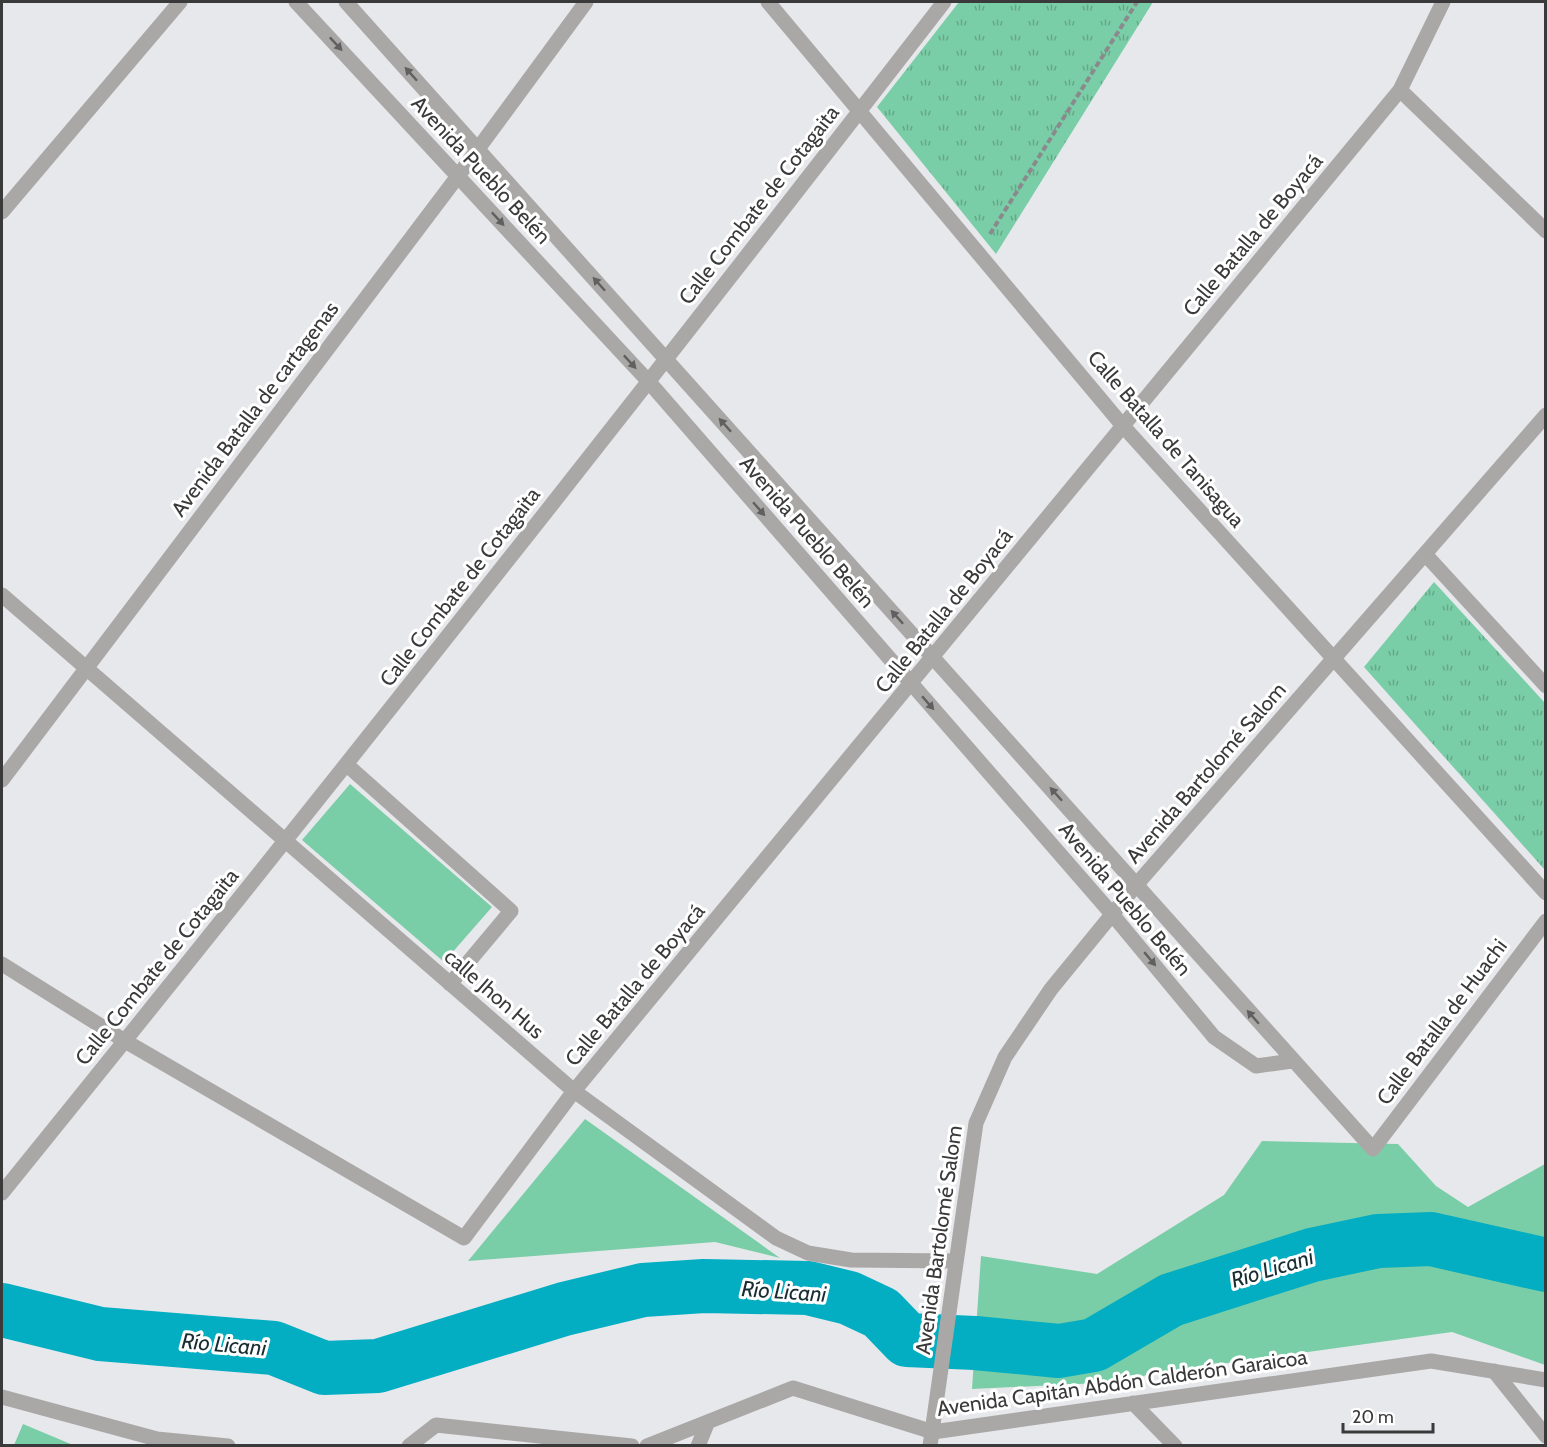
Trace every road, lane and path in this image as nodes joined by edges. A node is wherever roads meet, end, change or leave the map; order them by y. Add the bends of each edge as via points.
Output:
1 (180, 2) edge
2 (296, 2) edge
3 (346, 2) edge
4 (586, 2) edge
5 (768, 2) edge
6 (944, 2) edge
7 (1137, 2) edge
8 (1443, 2) edge
9 (1400, 90) junction
10 (860, 110) junction
11 (478, 149) junction
12 (458, 176) junction
13 (2, 212) edge
14 (1545, 231) edge
15 (979, 252) junction
16 (666, 359) junction
17 (649, 382) junction
18 (1545, 415) edge
19 (1123, 426) junction
20 (1425, 554) junction
21 (2, 595) edge
22 (933, 657) junction
23 (1335, 658) junction
24 (86, 668) junction
25 (912, 685) junction
26 (1545, 686) edge
27 (346, 765) junction
28 (2, 780) edge
29 (286, 842) junction
30 (1137, 884) junction
31 (1545, 892) edge
32 (1112, 914) junction
33 (1545, 921) edge
34 (2, 964) edge
35 (450, 984) junction
36 (125, 1041) junction
37 (1292, 1061) junction
38 (574, 1091) junction
39 (1373, 1149) joint
40 (2, 1193) edge
41 (956, 1261) junction
42 (1494, 1371) junction
43 (1545, 1380) edge
44 (2, 1396) edge
45 (1134, 1403) junction
46 (707, 1424) junction
47 (1545, 1436) edge
48 (932, 1438) edge
49 (228, 1446) edge
50 (408, 1446) edge
51 (632, 1446) edge
52 (647, 1446) edge
53 (698, 1446) edge
54 (1175, 1446) edge

1 - 13 street
2 -> 12 street, Avenida Pueblo Belén
11 -> 3 street, Avenida Pueblo Belén
4 - 11 street, Avenida Batalla de cartagenas
5 - 10 street, Calle Batalla de Tanisagua
6 - 10 street, Calle Combate de Cotagaita
7 - 15 path
8 - 9 street, Calle Batalla de Boyacá
9 - 14 street
9 - 19 street, Calle Batalla de Boyacá
10 - 15 street, Calle Batalla de Tanisagua
10 - 16 street, Calle Combate de Cotagaita
11 - 12 street, Avenida Batalla de cartagenas
16 -> 11 street, Avenida Pueblo Belén
12 -> 17 street, Avenida Pueblo Belén
12 - 24 street, Avenida Batalla de cartagenas
15 - 19 street, Calle Batalla de Tanisagua
16 - 17 street, Calle Combate de Cotagaita
22 -> 16 street, Avenida Pueblo Belén
17 -> 25 street, Avenida Pueblo Belén
17 - 27 street, Calle Combate de Cotagaita
18 - 20 street, Avenida Bartolomé Salom
19 - 22 street, Calle Batalla de Boyacá
19 - 23 street, Calle Batalla de Tanisagua
20 - 23 street, Avenida Bartolomé Salom
20 - 26 street
21 - 24 street, calle Jhon Hus
22 - 25 street, Calle Batalla de Boyacá
30 -> 22 street, Avenida Pueblo Belén
23 - 30 street, Avenida Bartolomé Salom
23 - 31 street, Calle Batalla de Tanisagua
24 - 28 street, Avenida Batalla de cartagenas
24 - 29 street, calle Jhon Hus
25 -> 32 street, Avenida Pueblo Belén
25 - 38 street, Calle Batalla de Boyacá
27 - 29 street, Calle Combate de Cotagaita
27 - 35 street via 511,911
29 - 35 street, calle Jhon Hus
29 - 36 street, Calle Combate de Cotagaita
30 - 32 street, Avenida Bartolomé Salom
37 -> 30 street, Avenida Pueblo Belén
32 -> 37 street, Avenida Pueblo Belén via 1214,1037 1256,1066
32 - 41 street, Avenida Bartolomé Salom via 1051,989 1005,1057 976,1123
33 - 39 street, Calle Batalla de Huachi
34 - 36 street
35 - 38 street, calle Jhon Hus
36 - 38 street, Calle Batalla de Boyacá via 464,1238
36 - 40 street, Calle Combate de Cotagaita
37 - 39 street, Avenida Pueblo Belén
38 - 41 street, calle Jhon Hus via 776,1238 808,1253 851,1260
41 - 48 street, Avenida Bartolomé Salom
42 - 43 street, Avenida Capitán Abdón Calderón Garaicoa
42 - 45 street, Avenida Capitán Abdón Calderón Garaicoa via 1431,1361
42 - 47 street
44 - 49 street via 157,1439
45 - 48 street, Avenida Capitán Abdón Calderón Garaicoa
45 - 54 street
46 - 48 street, Avenida Capitán Abdón Calderón Garaicoa via 793,1388
46 - 52 street, Avenida Capitán Abdón Calderón Garaicoa
46 - 53 street
50 - 51 street via 436,1425

